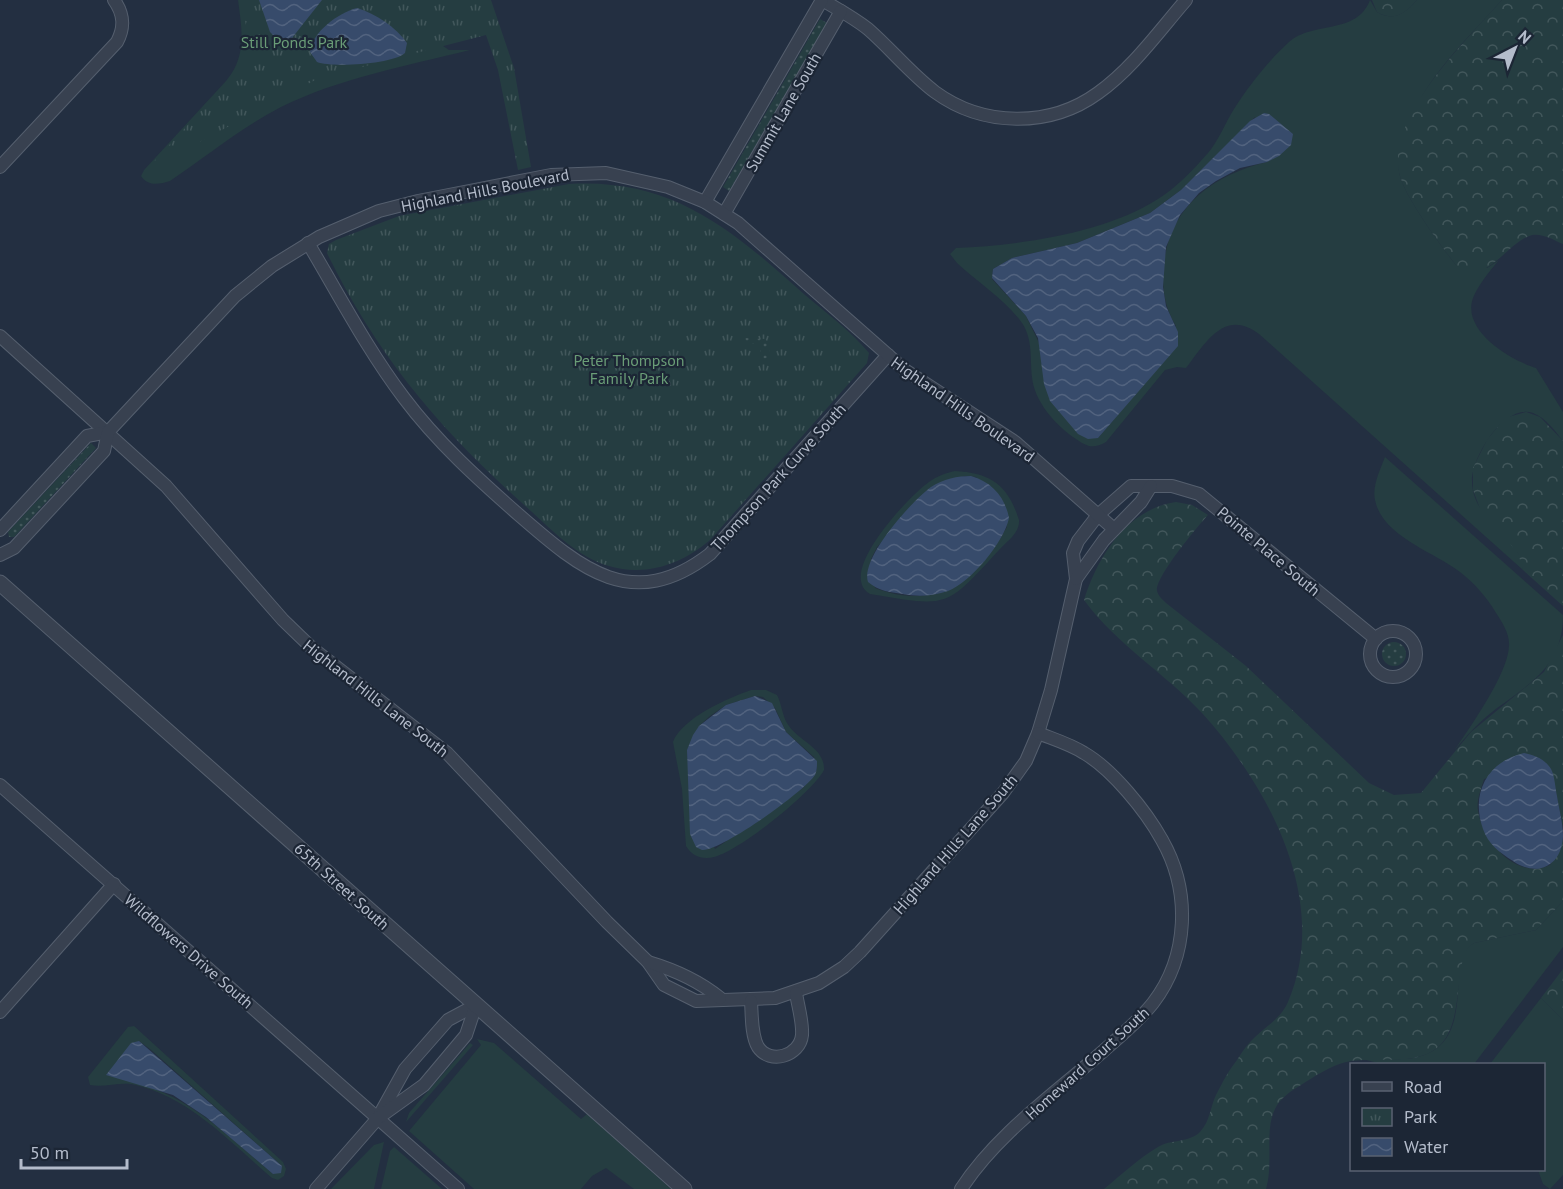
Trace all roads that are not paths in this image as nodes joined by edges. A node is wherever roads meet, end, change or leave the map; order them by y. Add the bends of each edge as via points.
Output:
1 (114, 0) edge
2 (822, 0) edge
3 (1186, 0) edge
4 (841, 11) junction
5 (0, 167) edge
6 (705, 202) junction
7 (724, 214) junction
8 (308, 243) junction
9 (0, 336) edge
10 (888, 355) junction
11 (108, 432) junction
12 (1151, 486) junction
13 (1098, 515) junction
14 (1114, 529) junction
15 (0, 530) edge
16 (0, 555) edge
17 (1076, 579) junction
18 (0, 584) edge
19 (1376, 639) dead end
20 (1038, 734) junction
21 (0, 785) edge
22 (114, 884) junction
23 (648, 962) junction
24 (796, 993) junction
25 (720, 999) junction
26 (751, 1001) junction
27 (476, 1005) junction
28 (0, 1012) edge
29 (378, 1118) junction
30 (316, 1189) edge
31 (458, 1189) edge
32 (684, 1189) edge
33 (961, 1189) edge

1 - 5 street via 123,19 117,42
2 - 4 street
2 - 6 street, Summit Lane South
3 - 4 street via 1098,94 1054,115 1023,119 980,114 948,101 869,30
4 - 7 street, Summit Lane South
6 - 7 street, Highland Hills Boulevard
6 - 8 street, Highland Hills Boulevard via 634,177 551,175 401,205 343,225
7 - 10 street, Highland Hills Boulevard
8 - 10 street, Thompson Park Curve South via 376,359 438,439 565,555 613,579 664,578 688,569 710,554
8 - 11 street, Highland Hills Boulevard via 235,296
9 - 11 street, Highland Hills Lane South
10 - 13 street, Highland Hills Boulevard via 926,386 1015,442
11 - 15 street, Highland Hills Boulevard via 87,436
11 - 16 street, Highland Hills Boulevard via 104,451 14,548
11 - 23 street, Highland Hills Lane South via 175,495 294,632 437,744
12 - 13 street, Pointe Place South via 1131,486
12 - 14 street via 1142,502
12 - 19 street, Pointe Place South via 1184,488 1204,497
13 - 14 street, Highland Hills Boulevard
13 - 17 street, Highland Hills Lane South via 1073,553
14 - 17 street, Highland Hills Lane South
17 - 20 street, Highland Hills Lane South
18 - 27 street, 65th Street South
20 - 24 street, Highland Hills Lane South via 1026,761 1003,793 860,952 835,974
20 - 33 street, Homeward Court South via 1092,758 1151,822 1175,868 1182,902 1182,933 1168,978 1144,1013 1017,1126
21 - 22 street, Wildflowers Drive South
22 - 28 street
22 - 29 street, Wildflowers Drive South
23 - 25 street, Highland Hills Lane South via 696,981
23 - 25 street, Highland Hills Lane South via 672,991 696,1001
24 - 26 street, Highland Hills Lane South
24 - 26 street via 801,1040 794,1050 781,1057 767,1055 758,1046
25 - 26 street, Highland Hills Lane South
27 - 29 street via 448,1020 405,1069
27 - 29 street via 466,1035 424,1085
27 - 32 street, 65th Street South
29 - 30 street
29 - 31 street, Wildflowers Drive South

